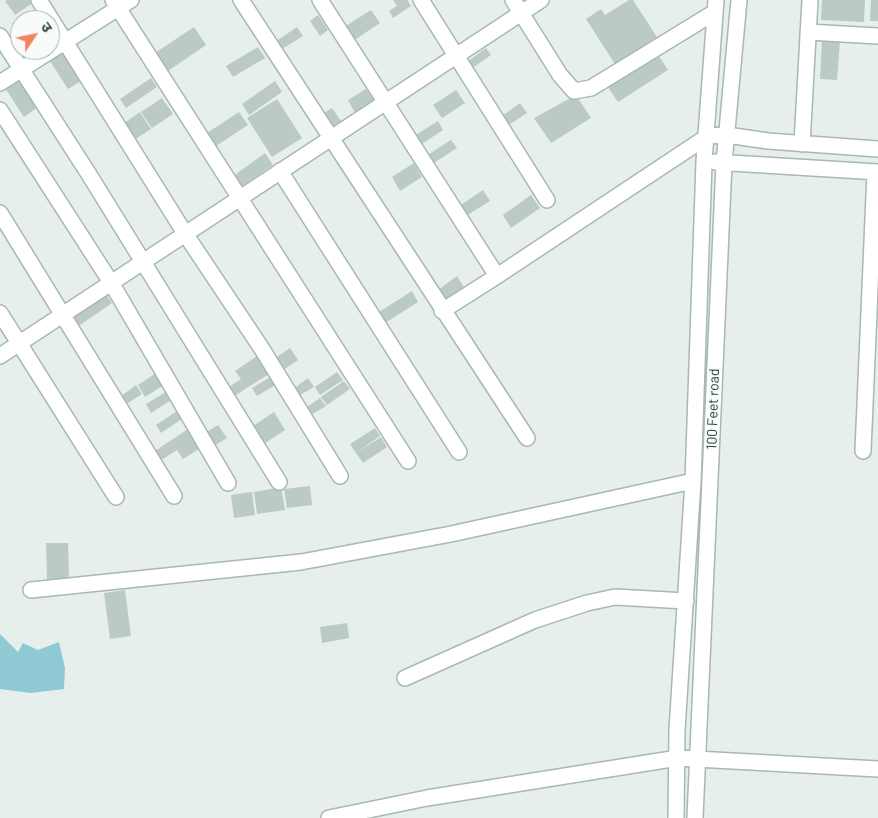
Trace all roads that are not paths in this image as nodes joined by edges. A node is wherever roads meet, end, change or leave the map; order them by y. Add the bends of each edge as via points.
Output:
1 (39, 0) edge
2 (241, 0) edge
3 (320, 0) edge
4 (421, 0) edge
5 (541, 0) edge
6 (739, 0) edge
7 (810, 0) edge
8 (121, 3) edge
9 (517, 6) edge
10 (716, 6) edge
11 (808, 32) junction
12 (0, 36) edge
13 (878, 36) edge
14 (66, 41) junction
15 (455, 54) junction
16 (22, 68) junction
17 (0, 83) edge
18 (384, 101) junction
19 (0, 110) edge
20 (727, 135) junction
21 (708, 136) junction
22 (330, 140) junction
23 (802, 144) junction
24 (878, 149) edge
25 (704, 162) junction
26 (724, 163) junction
27 (280, 171) junction
28 (876, 172) edge
29 (239, 200) junction
30 (547, 200) dead end
31 (0, 213) edge
32 (186, 235) junction
33 (144, 263) junction
34 (497, 276) junction
35 (112, 284) junction
36 (442, 311) junction
37 (0, 313) edge
38 (64, 315) junction
39 (19, 343) junction
40 (0, 356) edge
41 (527, 438) dead end
42 (863, 451) dead end
43 (459, 452) dead end
44 (408, 461) dead end
45 (340, 476) dead end
46 (693, 481) junction
47 (279, 482) dead end
48 (228, 483) dead end
49 (174, 496) dead end
50 (116, 497) dead end
51 (32, 590) dead end
52 (686, 602) junction
53 (405, 678) dead end
54 (678, 758) junction
55 (697, 758) junction
56 (878, 769) edge
57 (329, 818) edge
58 (676, 818) edge
59 (695, 818) edge

1 - 14 street
2 - 22 street
3 - 18 street
4 - 15 street
5 - 9 street
6 - 20 street, 100 Feet road
7 - 11 street
8 - 14 street
8 - 29 street
9 - 10 street via 574,91 591,88
9 - 15 street
10 - 21 street, 100 Feet road
11 - 13 street
11 - 23 street
12 - 16 street
14 - 16 street
14 - 32 street
15 - 18 street
15 - 30 street
16 - 17 street
16 - 33 street
18 - 22 street
18 - 34 street
19 - 35 street
20 - 21 street
20 - 23 street
20 - 26 street, 100 Feet road
21 - 25 street, 100 Feet road
21 - 34 street
22 - 27 street
22 - 36 street
23 - 24 street
25 - 26 street
25 - 46 street, 100 Feet road
26 - 28 street
26 - 55 street, 100 Feet road
27 - 29 street
27 - 43 street
28 - 42 street
29 - 32 street
29 - 44 street
31 - 38 street
32 - 33 street
32 - 45 street via 262,349
33 - 35 street
33 - 47 street
34 - 36 street
35 - 38 street
35 - 48 street
36 - 41 street
37 - 39 street
38 - 39 street
38 - 49 street
39 - 40 street
39 - 50 street
46 - 51 street via 451,534 310,560
46 - 52 street, 100 Feet road
52 - 53 street via 615,597 587,603 536,620
52 - 54 street, 100 Feet road
54 - 55 street
54 - 57 street via 428,798
54 - 58 street, 100 Feet road
55 - 56 street
55 - 59 street, 100 Feet road

